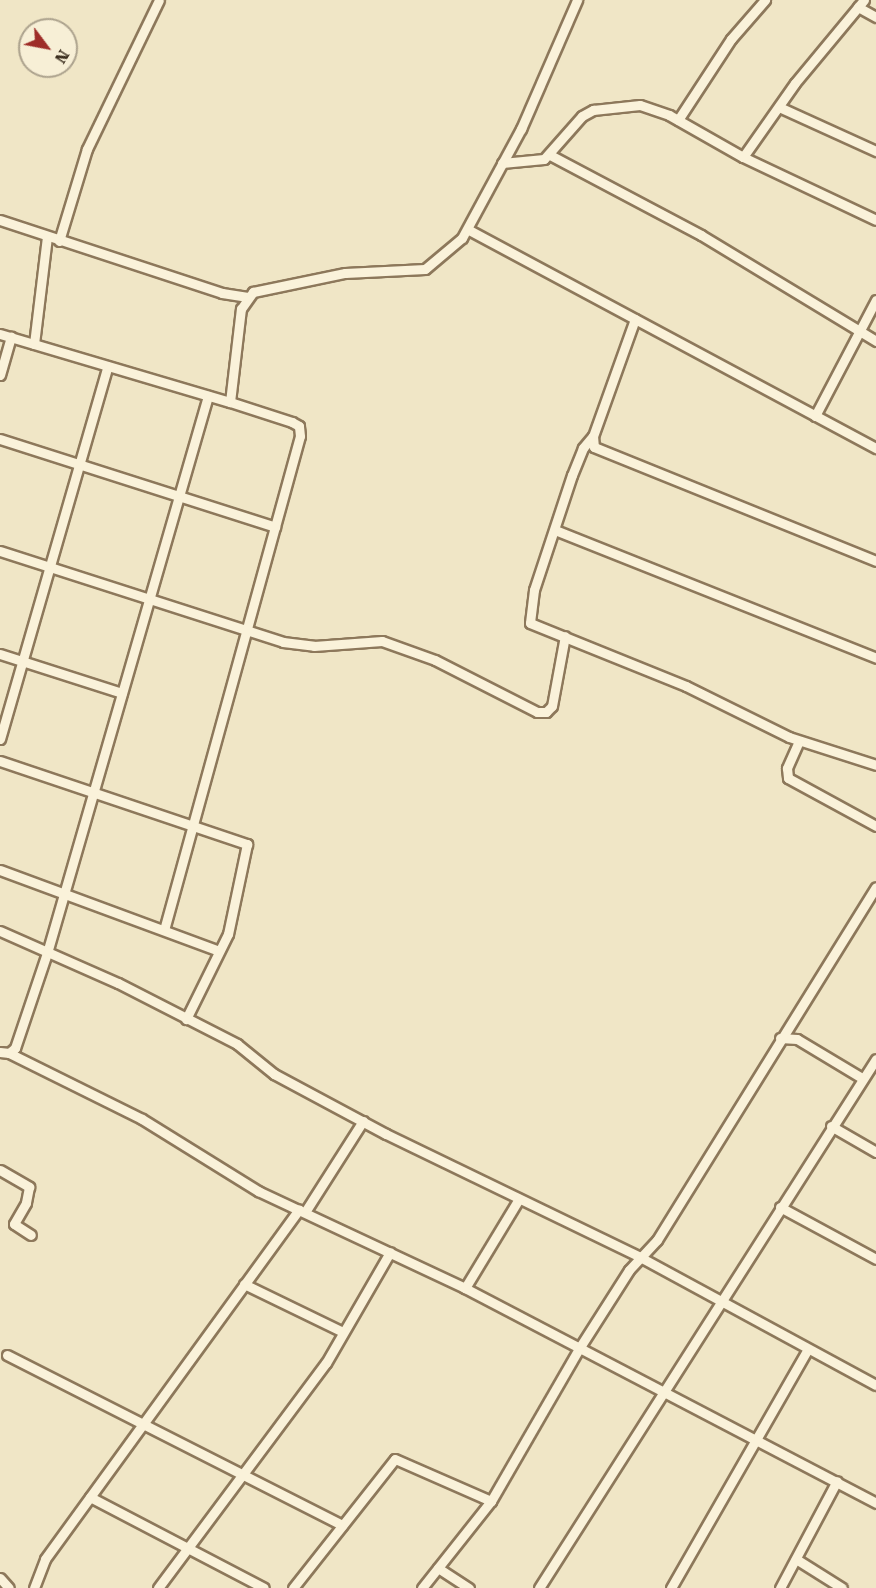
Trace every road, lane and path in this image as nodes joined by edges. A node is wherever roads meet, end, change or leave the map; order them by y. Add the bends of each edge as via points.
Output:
1 (159, 0) edge
2 (577, 0) edge
3 (765, 0) edge
4 (861, 4) edge
5 (876, 17) edge
6 (779, 107) junction
7 (678, 120) junction
8 (876, 151) edge
9 (550, 154) junction
10 (743, 157) junction
11 (502, 163) junction
12 (0, 220) edge
13 (876, 220) edge
14 (469, 230) junction
15 (47, 237) junction
16 (59, 241) junction
17 (248, 297) junction
18 (876, 300) edge
19 (635, 319) junction
20 (857, 331) junction
21 (0, 334) edge
22 (11, 338) junction
23 (876, 341) edge
24 (34, 344) junction
25 (108, 366) junction
26 (0, 375) edge
27 (208, 396) junction
28 (230, 402) junction
29 (816, 416) junction
30 (593, 436) junction
31 (0, 439) edge
32 (876, 448) edge
33 (81, 465) junction
34 (177, 498) junction
35 (275, 526) junction
36 (555, 530) junction
37 (0, 551) edge
38 (876, 561) edge
39 (50, 568) junction
40 (149, 599) junction
41 (246, 631) junction
42 (565, 636) junction
43 (0, 654) edge
44 (876, 658) edge
45 (24, 661) junction
46 (122, 693) junction
47 (0, 739) edge
48 (799, 741) junction
49 (0, 761) edge
50 (876, 765) edge
51 (93, 792) junction
52 (192, 824) junction
53 (876, 826) edge
54 (0, 870) edge
55 (876, 887) edge
56 (65, 893) junction
57 (164, 930) junction
58 (0, 931) edge
59 (219, 951) junction
60 (46, 953) junction
61 (186, 1019) junction
62 (780, 1038) junction
63 (4, 1052) edge
64 (876, 1059) edge
65 (862, 1078) junction
66 (363, 1121) junction
67 (831, 1126) junction
68 (876, 1152) edge
69 (0, 1170) edge
70 (519, 1199) junction
71 (780, 1207) junction
72 (302, 1211) junction
73 (31, 1235) dead end
74 (390, 1252) junction
75 (640, 1257) junction
76 (876, 1259) edge
77 (244, 1284) junction
78 (465, 1288) junction
79 (722, 1300) junction
80 (343, 1332) junction
81 (580, 1347) junction
82 (808, 1349) junction
83 (7, 1355) dead end
84 (876, 1385) edge
85 (663, 1390) junction
86 (142, 1427) junction
87 (757, 1439) junction
88 (241, 1476) junction
89 (837, 1481) junction
90 (90, 1497) junction
91 (491, 1501) junction
92 (876, 1503) edge
93 (342, 1525) junction
94 (188, 1547) junction
95 (796, 1559) junction
96 (438, 1568) junction
97 (0, 1578) edge
98 (9, 1588) edge
99 (34, 1588) edge
100 (158, 1588) edge
101 (264, 1588) edge
102 (293, 1588) edge
103 (422, 1588) edge
104 (470, 1588) edge
105 (539, 1588) edge
106 (670, 1588) edge
107 (780, 1588) edge
108 (842, 1588) edge

1 - 16 street via 87,148
2 - 11 street
3 - 7 street via 730,39
4 - 5 street
4 - 6 street
6 - 8 street
6 - 10 street
7 - 9 street via 640,105 598,108 582,116
7 - 10 street
9 - 11 street via 536,161
9 - 20 street via 701,235
10 - 13 street
11 - 14 street
12 - 15 street
14 - 17 street via 448,253 425,269 345,273 266,288
14 - 19 street
15 - 16 street
15 - 24 street
16 - 17 street via 222,293
17 - 28 street via 240,315
18 - 20 street
19 - 29 street
19 - 30 street
20 - 23 street
20 - 29 street
21 - 22 street
22 - 24 street
22 - 26 street
24 - 25 street
25 - 27 street
25 - 33 street
27 - 28 street
27 - 34 street
28 - 35 street via 292,422 300,429
29 - 32 street
30 - 36 street via 578,458
30 - 38 street via 594,447 607,455
31 - 33 street
33 - 34 street
33 - 39 street
34 - 35 street
34 - 40 street
35 - 41 street
36 - 42 street via 534,590 530,623
36 - 44 street
37 - 39 street
39 - 40 street
39 - 45 street
40 - 41 street
40 - 46 street
41 - 42 street via 301,646 382,641 435,660 540,712 552,706
41 - 52 street
42 - 48 street via 686,686
43 - 45 street
45 - 46 street
45 - 47 street
46 - 51 street
48 - 50 street
48 - 53 street via 787,768 788,778
49 - 51 street
51 - 52 street
51 - 56 street
52 - 57 street
52 - 59 street via 247,844 233,916
54 - 56 street
55 - 62 street
56 - 57 street
56 - 60 street
57 - 59 street
58 - 60 street
59 - 61 street
60 - 61 street via 118,982
60 - 63 street via 18,1038
61 - 66 street via 237,1044 274,1074
62 - 65 street via 797,1040
62 - 75 street via 657,1240
63 - 72 street via 142,1119 235,1179
64 - 65 street
65 - 67 street
66 - 70 street
66 - 72 street
67 - 68 street
67 - 71 street
69 - 73 street via 29,1187 14,1226
70 - 75 street
70 - 78 street
71 - 76 street
71 - 79 street
72 - 74 street
72 - 77 street
74 - 78 street
74 - 80 street
75 - 79 street
75 - 81 street
77 - 80 street
77 - 86 street
78 - 81 street
79 - 82 street
79 - 85 street
80 - 88 street via 326,1363
81 - 85 street
81 - 91 street
82 - 84 street
82 - 87 street
83 - 86 street
85 - 87 street
85 - 105 street
86 - 88 street
86 - 90 street
87 - 89 street
87 - 106 street
88 - 93 street
88 - 94 street
89 - 92 street
89 - 95 street
90 - 94 street
90 - 99 street via 45,1559
91 - 93 street via 397,1459
91 - 96 street
93 - 102 street
94 - 100 street
94 - 101 street
95 - 107 street
95 - 108 street
96 - 103 street
96 - 104 street
97 - 98 street

